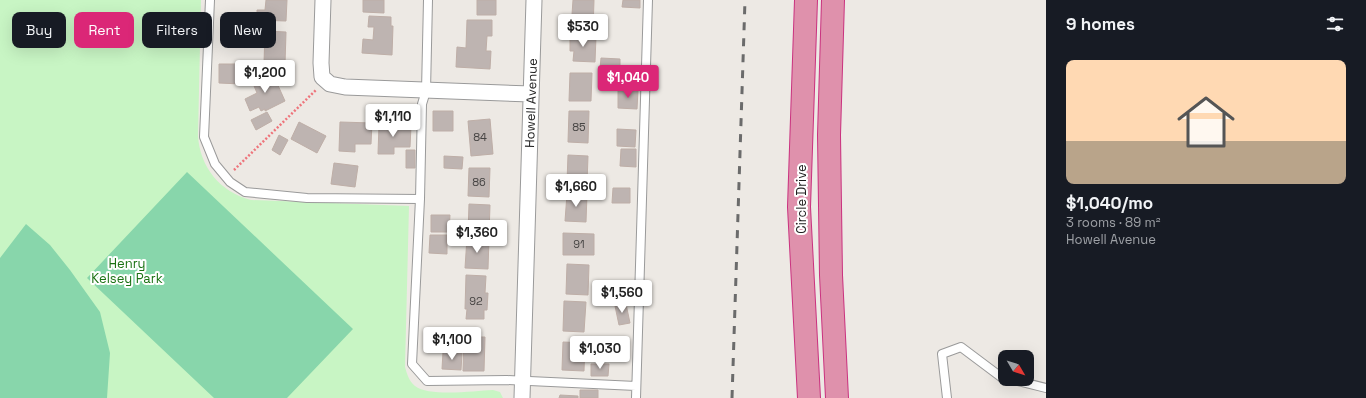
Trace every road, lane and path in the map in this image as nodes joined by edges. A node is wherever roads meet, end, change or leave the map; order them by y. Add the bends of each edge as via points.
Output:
1 (210, 0) edge
2 (323, 0) edge
3 (428, 0) edge
4 (534, 0) edge
5 (648, 0) edge
6 (806, 0) edge
7 (833, 0) edge
8 (318, 89) dead end
9 (426, 91) junction
10 (531, 94) junction
11 (226, 178) junction
12 (420, 199) junction
13 (998, 375) edge
14 (523, 382) junction
15 (1034, 385) edge
16 (636, 386) junction
17 (1046, 388) edge
18 (522, 398) edge
19 (636, 398) edge
20 (810, 398) edge
21 (837, 398) edge
22 (947, 398) edge

1 - 11 lane via 204,137 215,164
2 - 9 street via 322,77 330,84
3 - 9 lane
4 - 10 street, Howell Avenue
5 - 16 lane
6 - 20 highway, Circle Drive via 799,207
7 - 21 highway via 829,135 831,275
8 - 11 path
9 - 10 street
9 - 12 lane via 422,104
10 - 14 street, Howell Avenue
11 - 12 lane via 245,192 307,198
12 - 14 lane via 412,364 427,381
13 - 22 lane via 961,347 942,354
14 - 16 lane
14 - 18 street, Howell Avenue
15 - 17 lane
16 - 19 lane

